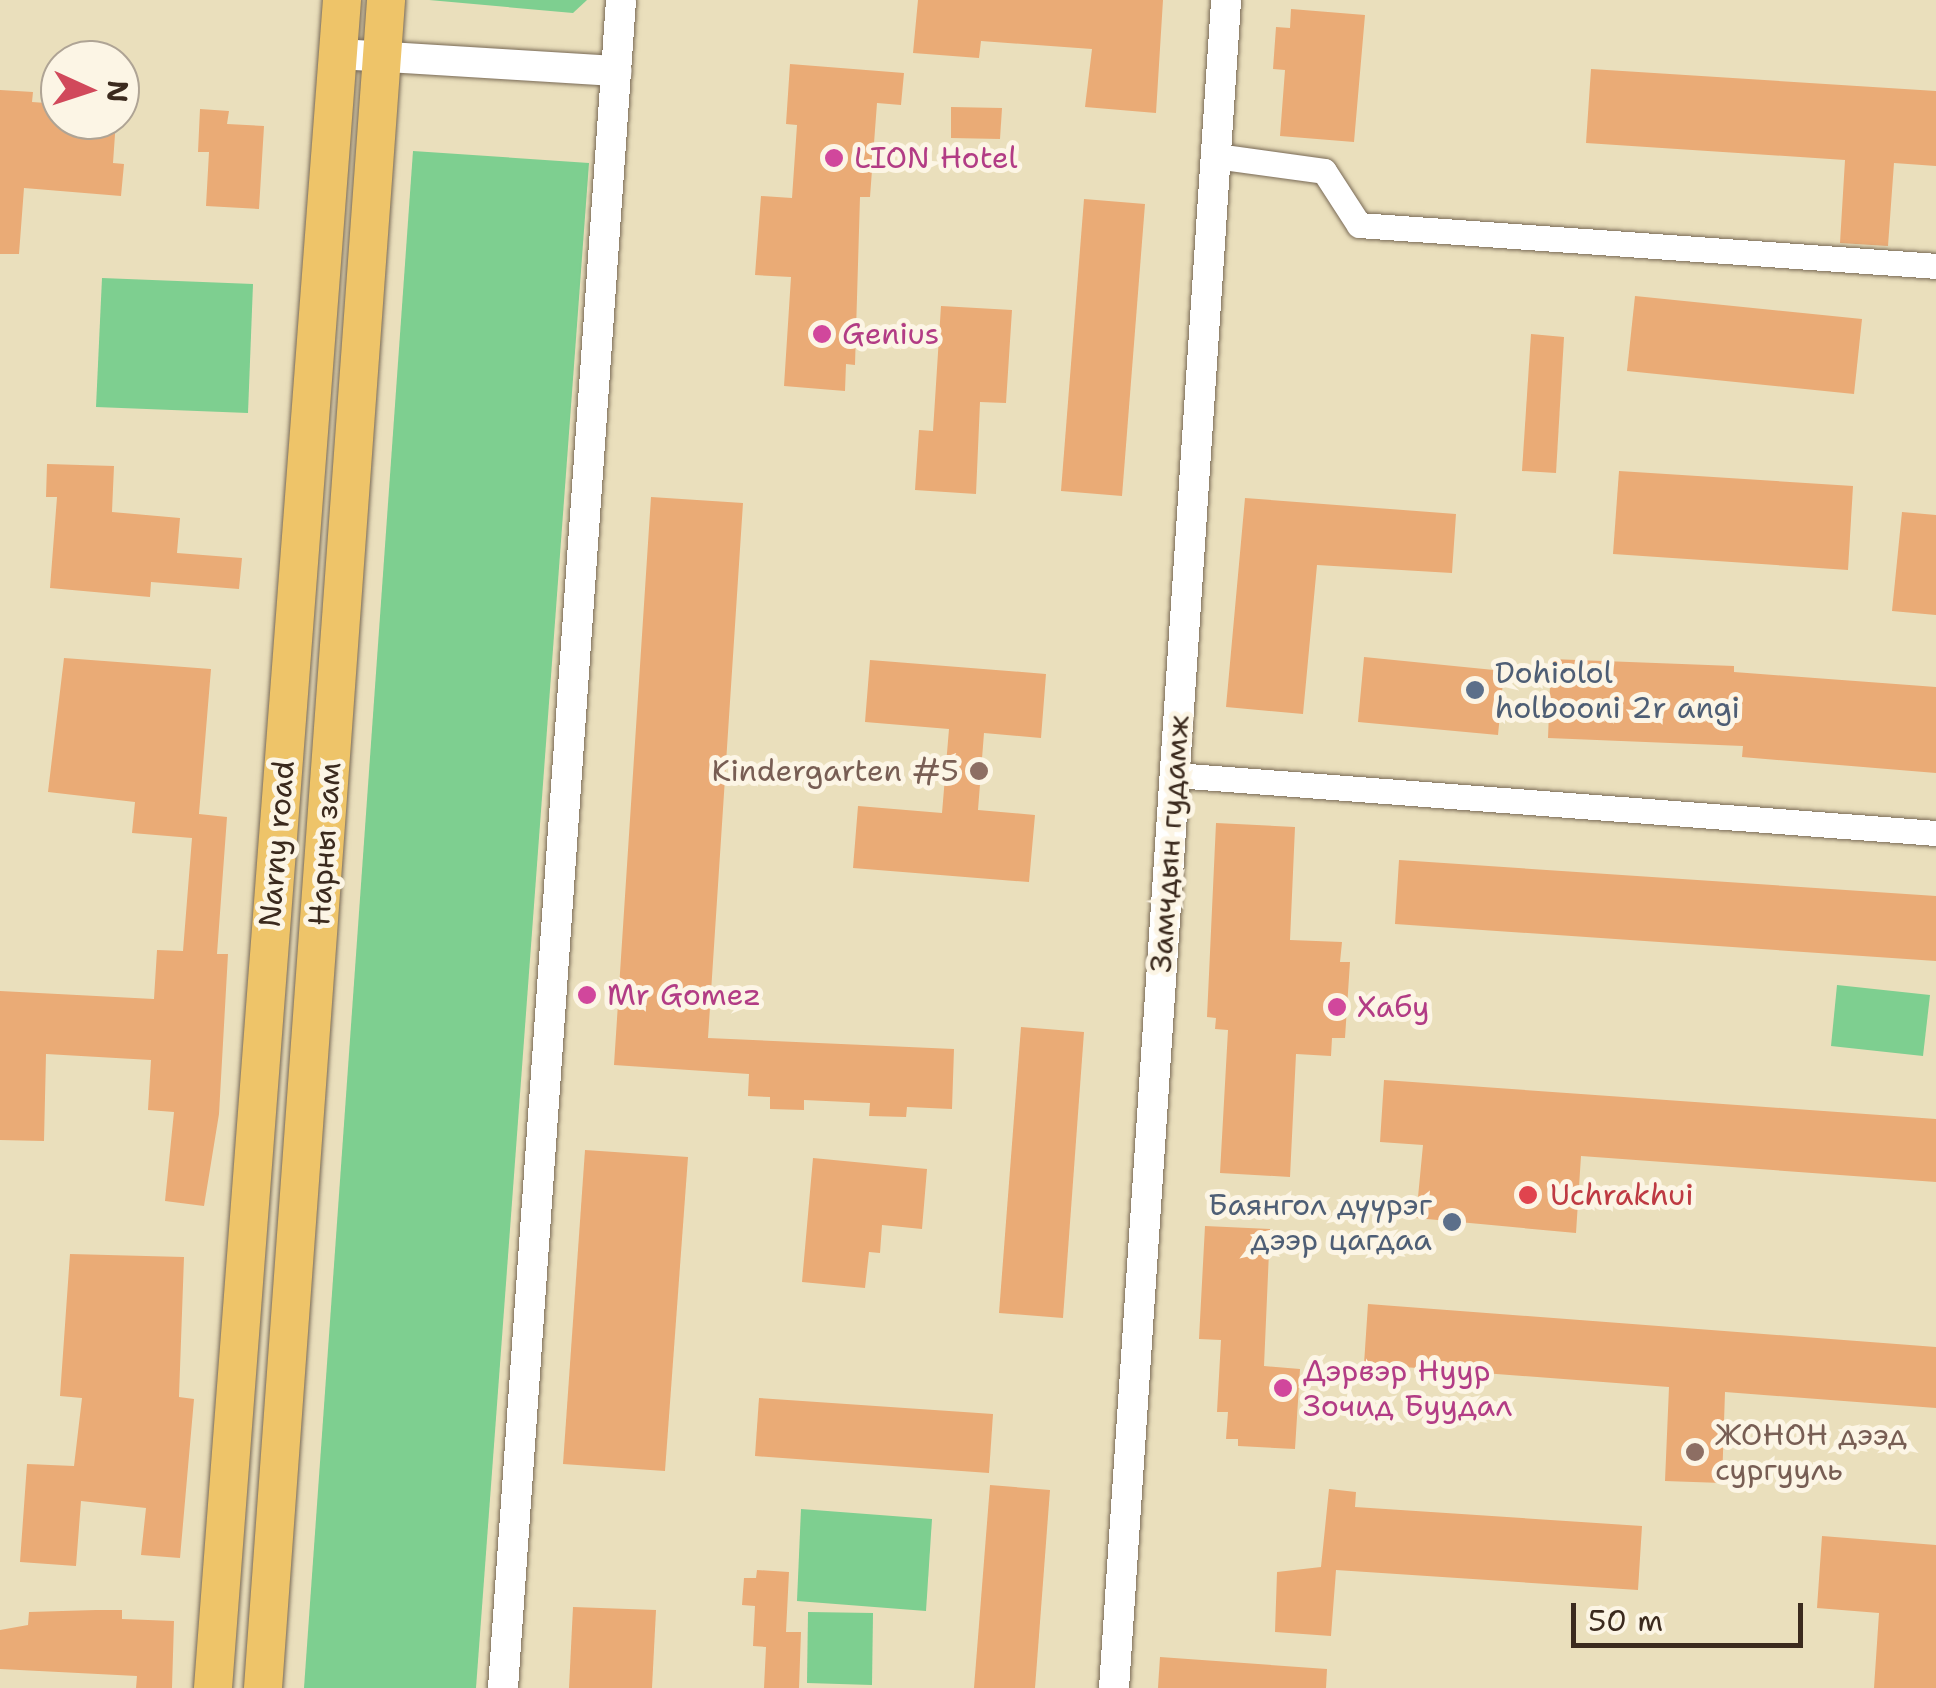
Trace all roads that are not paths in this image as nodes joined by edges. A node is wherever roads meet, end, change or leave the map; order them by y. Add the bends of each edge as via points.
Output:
1 (342, 0) edge
2 (386, 0) edge
3 (621, 0) edge
4 (1226, 0) edge
5 (338, 54) junction
6 (382, 57) junction
7 (616, 71) junction
8 (1216, 156) junction
9 (1936, 266) edge
10 (1175, 774) junction
11 (1936, 833) edge
12 (213, 1688) edge
13 (263, 1688) edge
14 (503, 1688) edge
15 (1114, 1688) edge

1 - 5 main road, Narny road
2 - 6 main road, Нарны зам
3 - 7 street
4 - 8 street, Замчдын гудамж
5 - 6 street
5 - 12 main road, Narny road
6 - 7 street
6 - 13 main road, Нарны зам
7 - 14 street
8 - 9 street via 1324,171 1359,225
8 - 10 street, Замчдын гудамж
10 - 11 street
10 - 15 street, Замчдын гудамж

